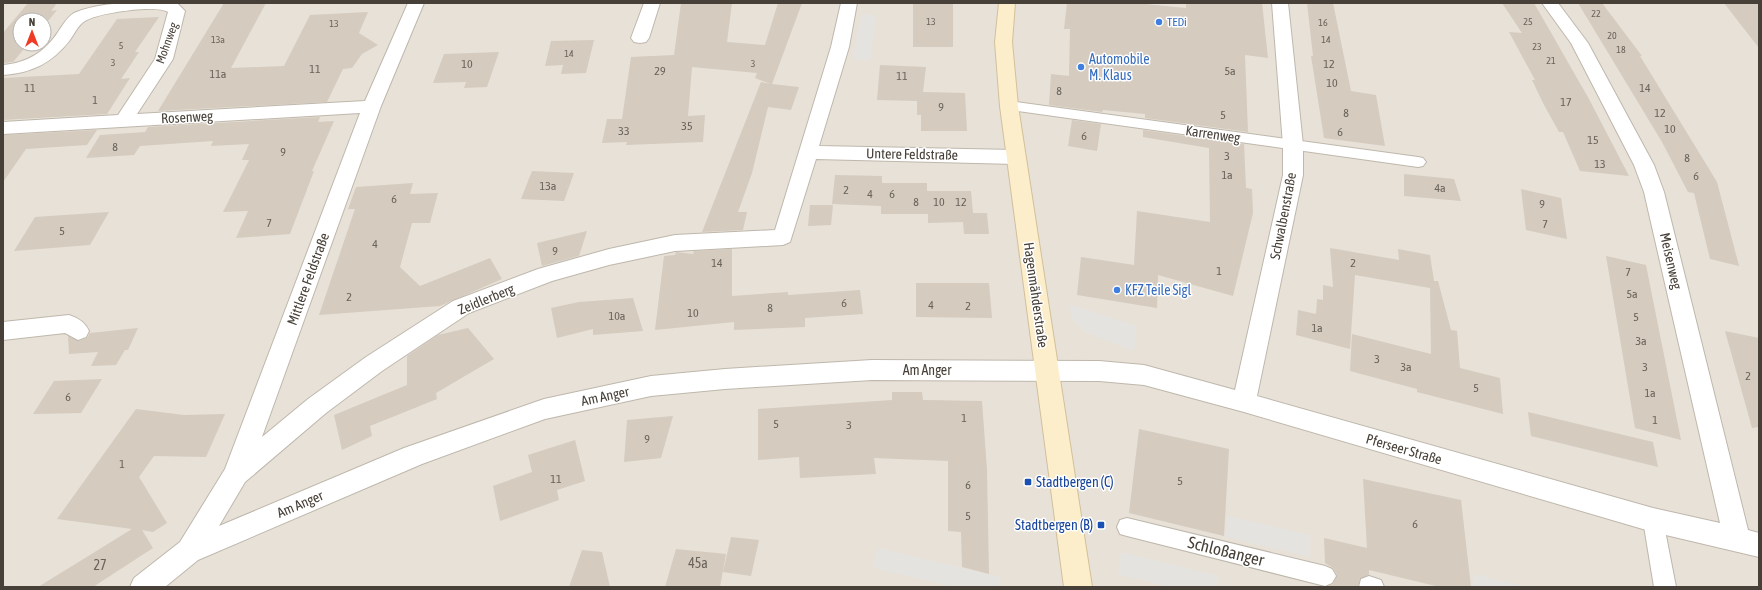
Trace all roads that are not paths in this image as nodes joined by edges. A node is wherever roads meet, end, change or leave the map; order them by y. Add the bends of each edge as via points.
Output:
1 (416, 3) edge
2 (652, 3) edge
3 (849, 3) edge
4 (1007, 3) edge
5 (1280, 3) edge
6 (1550, 3) edge
7 (640, 38) dead end
8 (3, 70) edge
9 (372, 106) junction
10 (1009, 106) junction
11 (124, 120) junction
12 (3, 128) edge
13 (1293, 145) junction
14 (808, 152) junction
15 (1015, 157) junction
16 (1418, 162) dead end
17 (3, 331) edge
18 (78, 331) dead end
19 (1047, 372) junction
20 (1244, 402) junction
21 (236, 474) junction
22 (1653, 520) junction
23 (1127, 527) dead end
24 (1748, 543) edge
25 (189, 551) junction
26 (1326, 576) dead end
27 (144, 587) edge
28 (1078, 587) edge
29 (1665, 587) edge

1 - 9 street, Mittlere Feldstraße
2 - 7 street
3 - 14 street via 840,47
4 - 10 street, Hagenmähderstraße via 1004,53
5 - 13 street, Schwalbenstraße
6 - 24 street, Meisenweg via 1579,43 1644,164 1654,192
8 - 11 street, Mohnweg via 19,69 40,61 52,52 78,17 87,12 114,8 171,6 177,11 164,59
9 - 11 street, Rosenweg
9 - 21 street, Mittlere Feldstraße
10 - 13 lane, Karrenweg
10 - 15 street, Hagenmähderstraße
11 - 12 street, Rosenweg
13 - 16 lane, Karrenweg
13 - 20 street, Schwalbenstraße via 1293,175 1286,213
14 - 15 street, Untere Feldstraße
14 - 21 street, Zeidlerberg via 783,237 675,243 616,256 546,276 461,307 374,364 317,406
15 - 19 street, Hagenmähderstraße
17 - 18 street via 69,324
19 - 20 street, Pferseer Straße via 1099,371 1144,375
19 - 25 street, Am Anger via 872,370 651,386 544,409 435,447
19 - 28 street, Hagenmähderstraße
20 - 22 street, Pferseer Straße
21 - 25 street, Mittlere Feldstraße
22 - 24 street, Pferseer Straße
22 - 29 lane
23 - 26 lane, Schloßanger
25 - 27 street

